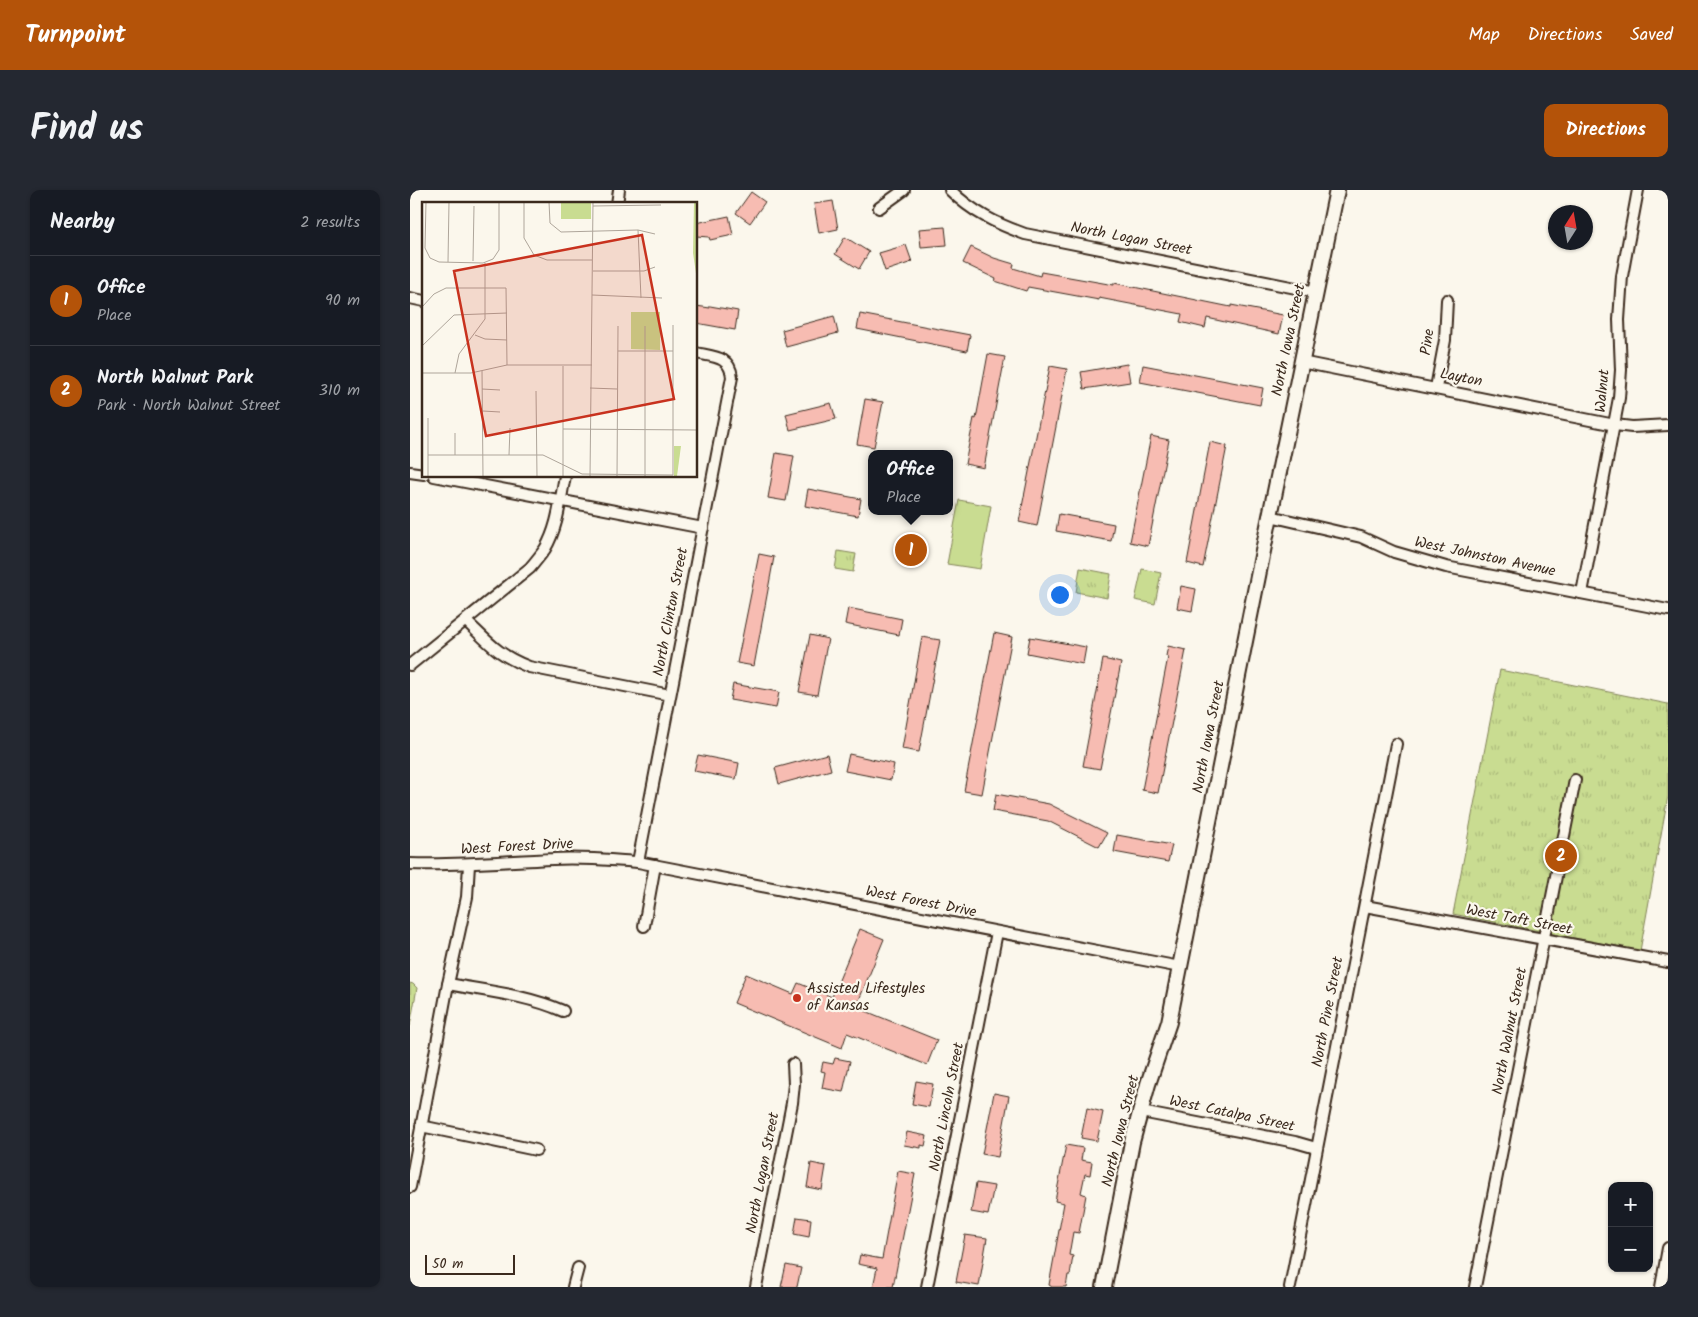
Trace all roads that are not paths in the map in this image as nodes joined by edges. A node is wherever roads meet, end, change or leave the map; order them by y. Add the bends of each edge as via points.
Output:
1 (904, 190) edge
2 (950, 190) edge
3 (1337, 190) edge
4 (1638, 190) edge
5 (879, 208) dead end
6 (1316, 292) junction
7 (1447, 300) dead end
8 (698, 354) edge
9 (1301, 362) junction
10 (1436, 388) junction
11 (1668, 424) edge
12 (1615, 425) junction
13 (444, 478) edge
14 (565, 478) edge
15 (560, 500) junction
16 (1270, 516) junction
17 (703, 528) junction
18 (1582, 593) junction
19 (1668, 610) edge
20 (466, 621) junction
21 (410, 665) edge
22 (670, 695) junction
23 (1396, 744) dead end
24 (1575, 780) dead end
25 (638, 862) junction
26 (410, 864) edge
27 (469, 865) junction
28 (655, 865) junction
29 (1365, 906) junction
30 (644, 926) dead end
31 (997, 932) junction
32 (1544, 939) junction
33 (1668, 962) edge
34 (1180, 967) junction
35 (448, 984) junction
36 (563, 1011) dead end
37 (793, 1064) dead end
38 (1141, 1112) junction
39 (422, 1126) junction
40 (1316, 1148) junction
41 (536, 1150) dead end
42 (410, 1187) edge
43 (1668, 1248) edge
44 (578, 1268) dead end
45 (574, 1287) edge
46 (756, 1287) edge
47 (927, 1287) edge
48 (1104, 1287) edge
49 (1290, 1287) edge
50 (1475, 1287) edge
51 (1661, 1287) edge

1 - 5 street
2 - 6 street, North Logan Street via 980,214 1025,234
3 - 6 street, North Iowa Street
4 - 12 street, Walnut via 1622,276 1619,320 1621,370
6 - 9 street, North Iowa Street
7 - 10 street, Pine via 1445,340
8 - 17 street, North Clinton Street via 715,357 731,367 731,382
9 - 10 street, Layton
9 - 16 street, North Iowa Street
10 - 12 street, Layton
11 - 12 street, Layton
12 - 18 street, Walnut
13 - 15 street
14 - 15 street
15 - 17 street
15 - 20 street via 557,519 545,549 530,568
16 - 18 street, West Johnston Avenue via 1361,537 1394,552 1446,567
16 - 34 street, North Iowa Street
17 - 22 street, North Clinton Street
18 - 19 street, West Johnston Avenue
20 - 21 street
20 - 22 street via 499,652 529,667
22 - 25 street, North Clinton Street
23 - 29 street, North Pine Street
24 - 32 street, North Walnut Street
25 - 27 street, West Forest Drive via 554,859
25 - 28 street, West Forest Drive
26 - 27 street, West Forest Drive
27 - 35 street via 467,897
28 - 30 street
28 - 31 street, West Forest Drive
29 - 32 street, West Taft Street
29 - 40 street, North Pine Street
31 - 34 street, West Forest Drive
31 - 47 street, North Lincoln Street
32 - 33 street, West Taft Street
32 - 50 street, North Walnut Street
34 - 38 street, North Iowa Street via 1169,1022
35 - 36 street via 521,998
35 - 39 street
37 - 46 street, North Logan Street via 792,1103
38 - 40 street, West Catalpa Street
38 - 48 street, North Iowa Street via 1132,1142
39 - 41 street
39 - 42 street
40 - 49 street, North Pine Street
43 - 51 street
44 - 45 street

